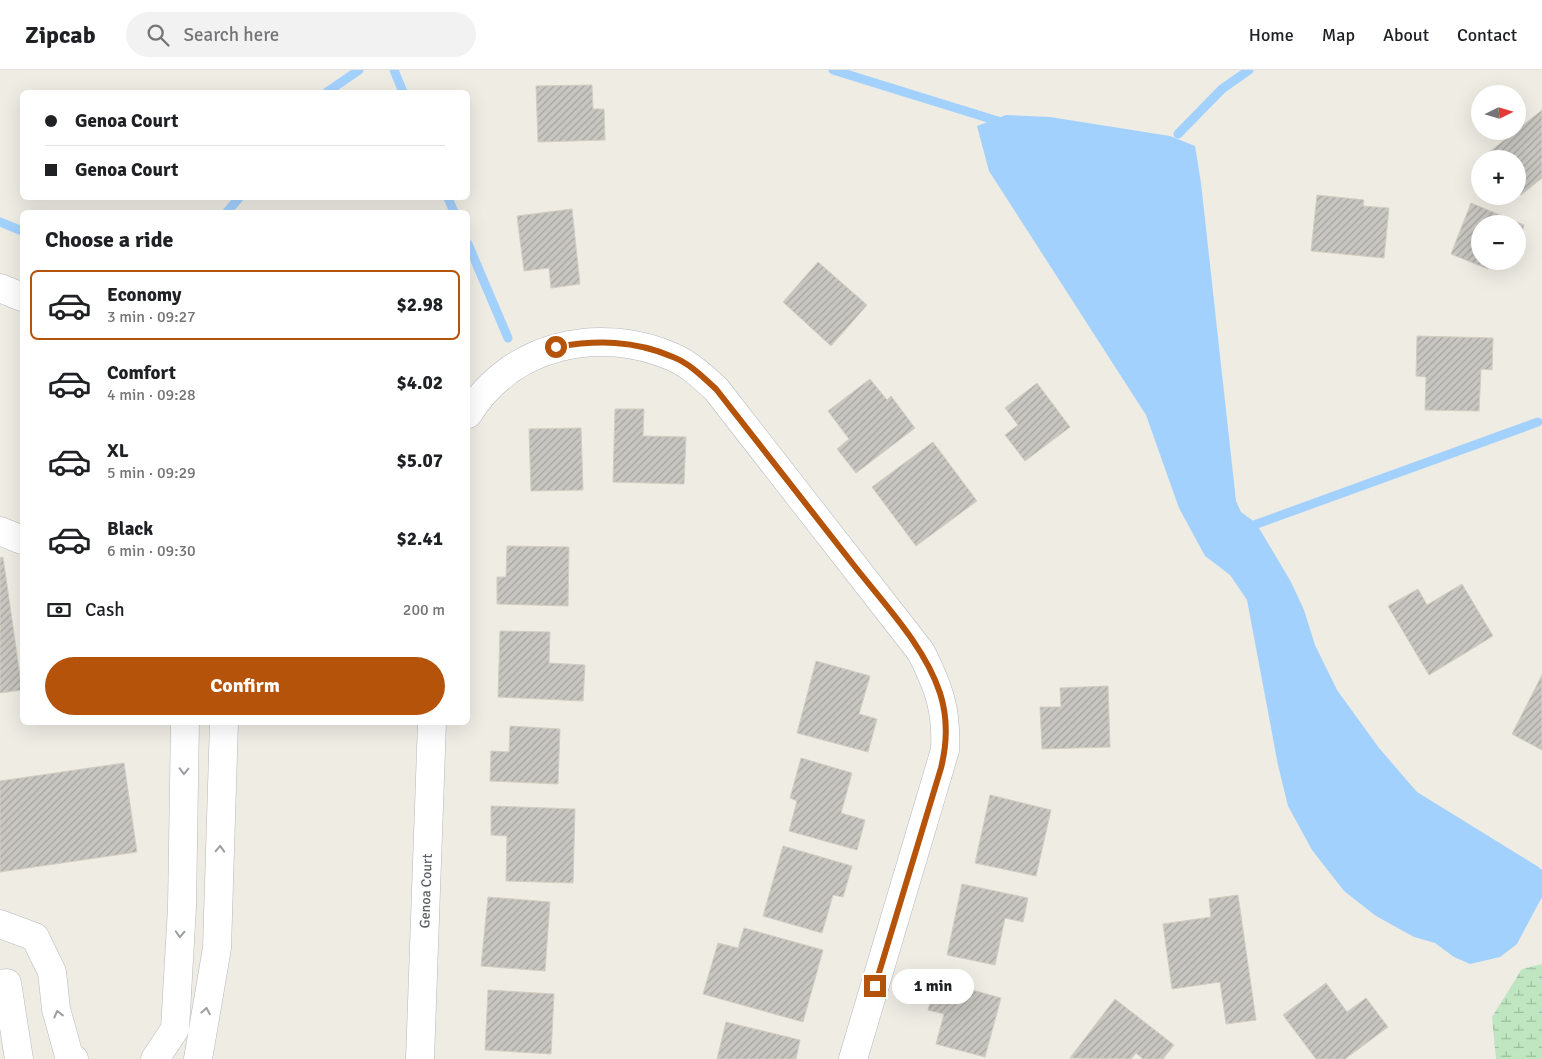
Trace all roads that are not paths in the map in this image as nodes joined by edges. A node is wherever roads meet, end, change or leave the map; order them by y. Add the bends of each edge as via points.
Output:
1 (0, 288) edge
2 (20, 296) edge
3 (470, 411) edge
4 (0, 531) edge
5 (20, 539) edge
6 (185, 725) edge
7 (224, 725) edge
8 (432, 725) edge
9 (0, 924) edge
10 (0, 984) edge
11 (19, 1059) edge
12 (74, 1059) edge
13 (155, 1059) edge
14 (198, 1059) edge
15 (420, 1059) edge
16 (853, 1059) edge

1 - 2 street
3 - 16 street via 477,399 508,371 556,347 607,341 674,357 716,389 921,652 940,694 946,733 945,750
4 - 5 street
6 -> 13 street via 182,907 175,1029
14 -> 7 street via 218,948
8 - 15 street, Genoa Court
12 -> 9 street via 69,1056 56,1009 52,972 35,937
10 - 11 street via 7,983

